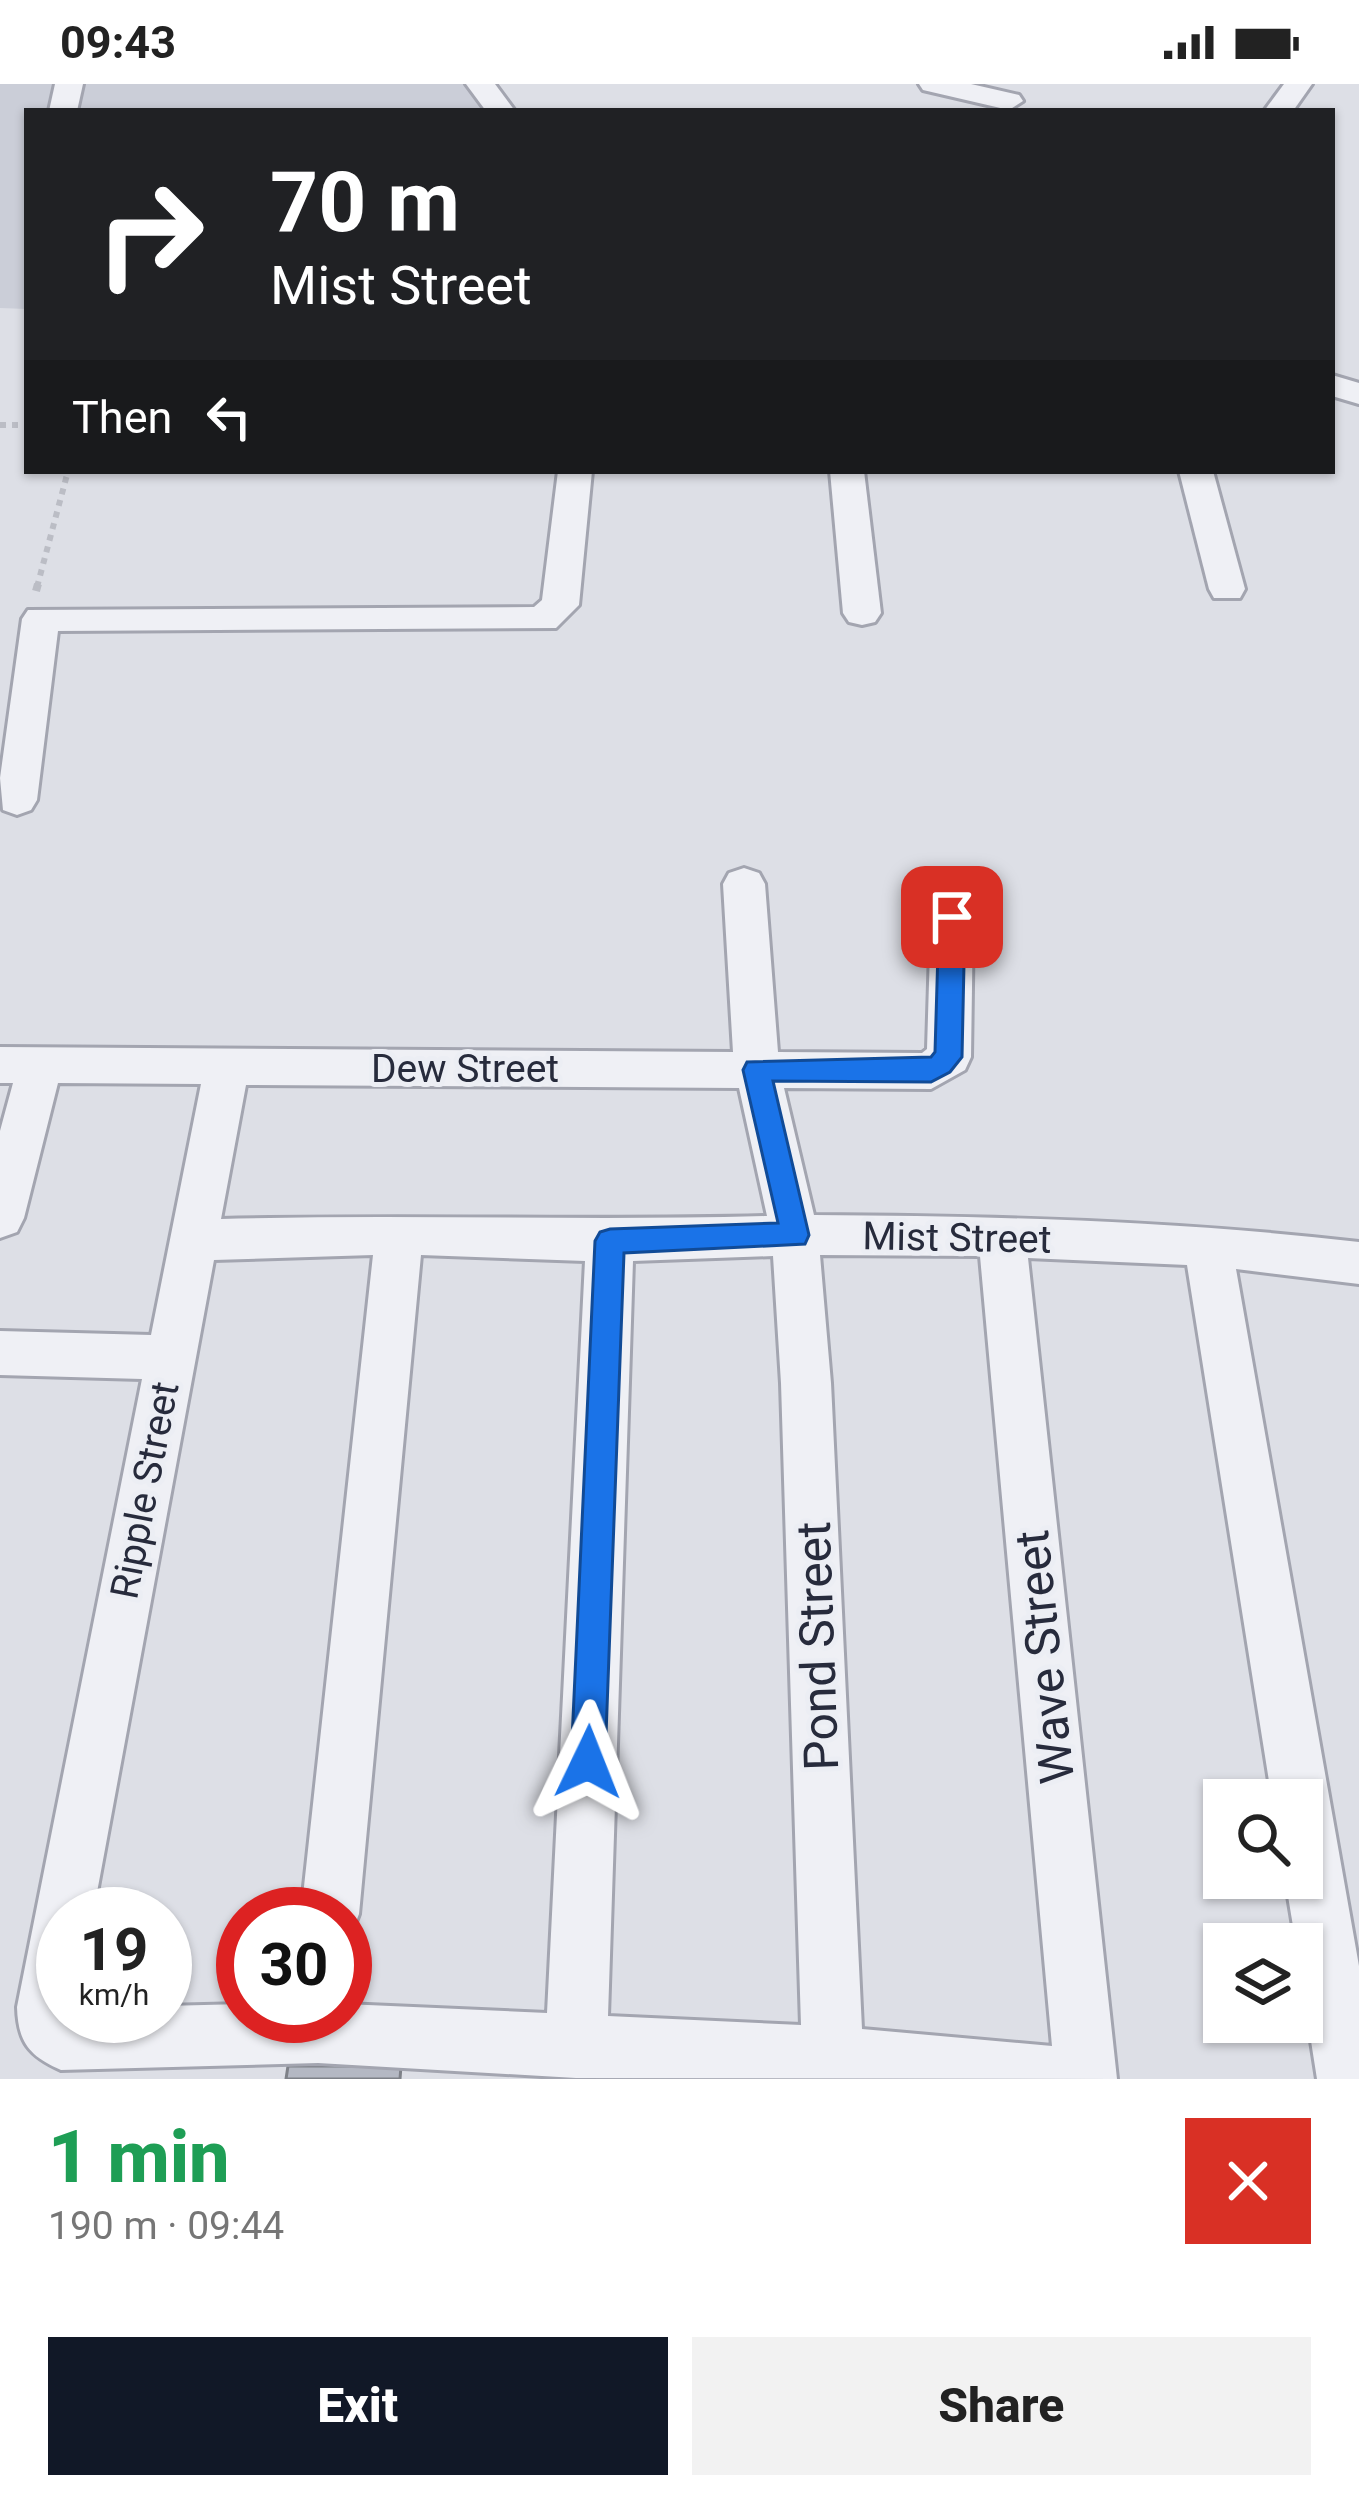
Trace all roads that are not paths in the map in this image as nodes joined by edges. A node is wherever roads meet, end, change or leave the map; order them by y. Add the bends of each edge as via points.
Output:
1 (480, 84) edge
2 (933, 84) edge
3 (1009, 101) dead end
4 (499, 108) edge
5 (575, 474) edge
6 (848, 474) edge
7 (1197, 474) edge
8 (1227, 589) dead end
9 (862, 613) dead end
10 (17, 800) dead end
11 (744, 884) dead end
12 (952, 917) dead end
13 (20, 1065) edge
14 (227, 1066) junction
15 (757, 1070) junction
16 (0, 1218) edge
17 (399, 1234) junction
18 (795, 1235) junction
19 (1002, 1236) junction
20 (194, 1240) junction
21 (610, 1241) junction
22 (1208, 1245) junction
23 (1359, 1263) edge
24 (0, 1353) edge
25 (169, 1358) junction
26 (1298, 1779) edge
27 (70, 1887) edge
28 (333, 1887) edge
29 (1318, 1899) edge
30 (372, 2030) edge
31 (576, 2047) junction
32 (833, 2057) junction
33 (1082, 2079) edge
34 (1348, 2079) edge

1 - 4 street
2 - 3 street
5 - 10 street via 560,605 543,619 41,619
6 - 9 street
7 - 8 street
11 - 15 street, Pond Street
12 - 15 street, Dew Street via 949,1057 931,1071
13 - 14 street, Dew Street
13 - 16 street
14 - 15 street, Dew Street
14 - 20 street, Ripple Street
15 - 18 street, Pond Street
17 - 20 street, Mist Street
17 - 21 street, Mist Street
17 - 28 street
18 - 19 street, Mist Street
18 - 21 street, Mist Street
18 - 32 street, Pond Street
19 - 22 street, Mist Street
19 - 33 street, Wave Street
20 - 25 street, Ripple Street
21 - 31 street
22 - 23 street, Mist Street
22 - 26 street
24 - 25 street
25 - 27 street, Ripple Street
29 - 34 street
30 - 31 street
31 - 32 street
32 - 33 street

